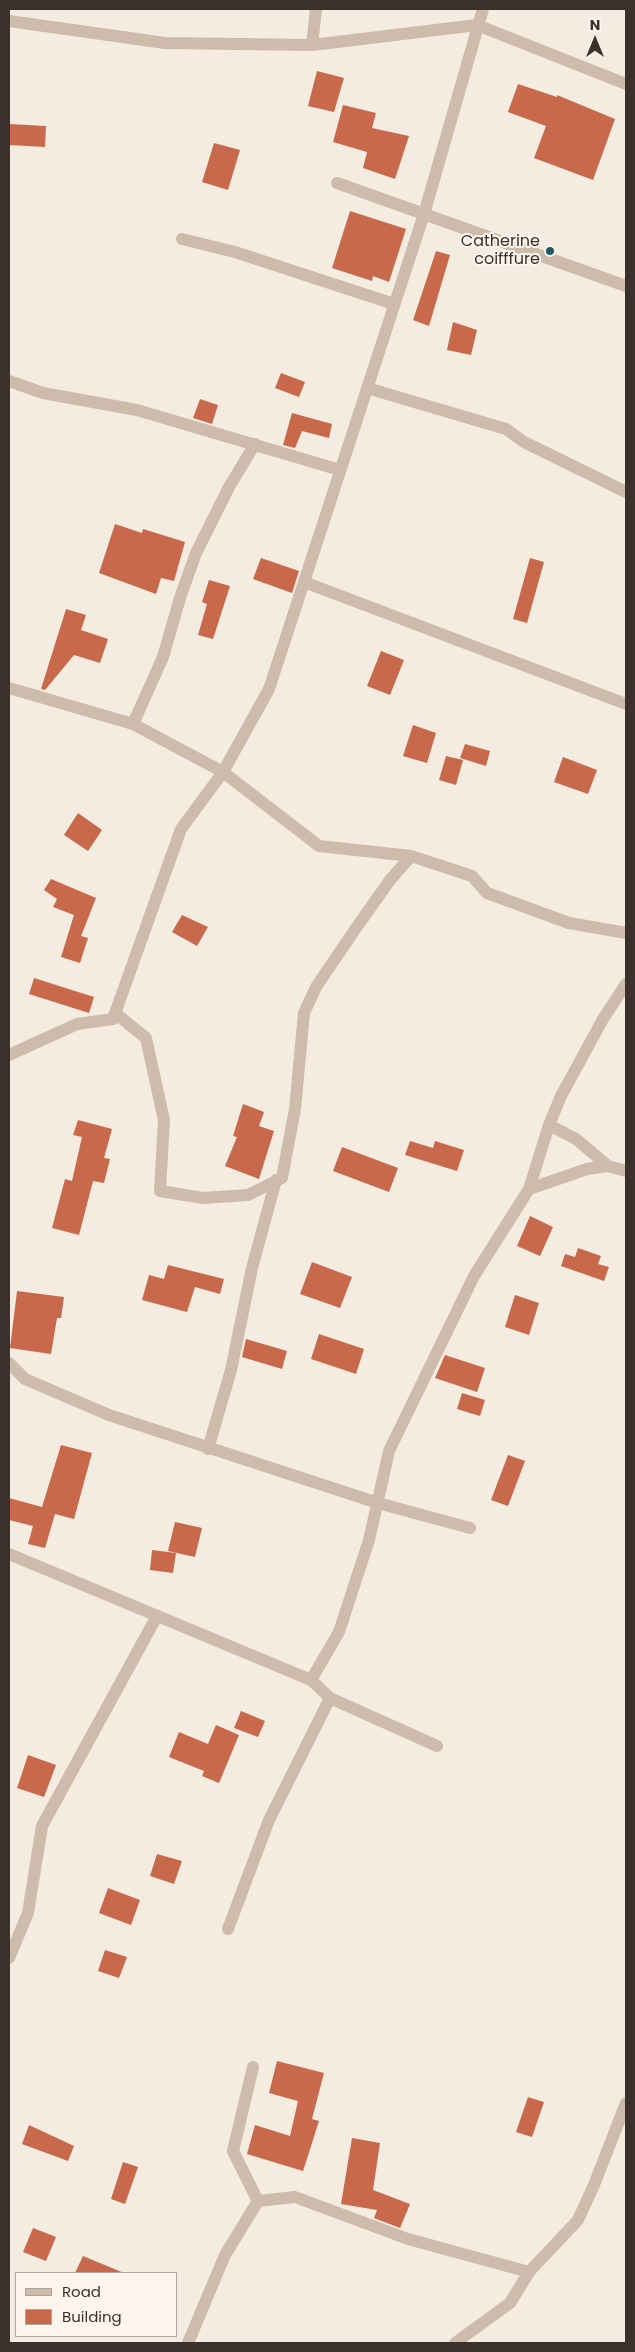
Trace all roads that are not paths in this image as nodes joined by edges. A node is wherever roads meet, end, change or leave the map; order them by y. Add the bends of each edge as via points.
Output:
1 (316, 9) edge
2 (483, 9) edge
3 (9, 21) edge
4 (477, 25) junction
5 (312, 45) junction
6 (626, 84) edge
7 (337, 183) dead end
8 (424, 214) junction
9 (182, 239) dead end
10 (626, 286) edge
11 (394, 304) junction
12 (9, 381) edge
13 (367, 388) junction
14 (255, 444) junction
15 (340, 470) junction
16 (626, 492) edge
17 (304, 582) junction
18 (15, 689) edge
19 (9, 698) edge
20 (626, 704) edge
21 (133, 724) junction
22 (223, 772) junction
23 (411, 856) junction
24 (626, 933) edge
25 (626, 984) edge
26 (116, 1013) junction
27 (9, 1054) edge
28 (549, 1124) junction
29 (608, 1166) junction
30 (626, 1171) edge
31 (276, 1180) junction
32 (529, 1189) junction
33 (9, 1363) edge
34 (208, 1449) junction
35 (378, 1502) junction
36 (470, 1528) dead end
37 (9, 1554) edge
38 (158, 1616) junction
39 (312, 1680) junction
40 (330, 1698) junction
41 (437, 1746) dead end
42 (228, 1929) dead end
43 (9, 1958) edge
44 (253, 2067) dead end
45 (626, 2103) edge
46 (258, 2201) junction
47 (529, 2272) junction
48 (188, 2343) edge
49 (455, 2343) edge

1 - 5 street
2 - 4 street
3 - 5 street via 164,43
4 - 5 street
4 - 6 street
4 - 8 street
7 - 8 street
8 - 10 street
8 - 11 street
9 - 11 street via 235,252
11 - 13 street
12 - 14 street via 43,393 137,410
13 - 15 street
13 - 16 street via 506,429 524,442
14 - 15 street
14 - 21 street via 196,553 163,657
15 - 17 street
17 - 20 street
17 - 22 street via 270,690
18 - 19 street
18 - 21 street
21 - 22 street
22 - 23 street via 320,846
22 - 26 street via 181,829
23 - 24 street via 472,876 487,892 569,923
23 - 31 street via 390,880 316,987 304,1014 295,1109 282,1178
25 - 28 street via 594,1036
26 - 27 street via 113,1019 77,1024
26 - 31 street via 146,1038 164,1120 160,1191 203,1198 248,1195
28 - 29 street via 576,1139
28 - 32 street
29 - 30 street
29 - 32 street via 587,1169
31 - 34 street via 252,1268 231,1370
32 - 35 street via 474,1276 389,1451
33 - 34 street via 25,1379 109,1416
34 - 35 street
35 - 36 street
35 - 39 street via 370,1540 339,1632
37 - 38 street
38 - 39 street
38 - 43 street via 42,1826 28,1914
39 - 40 street
40 - 41 street
40 - 42 street via 269,1820
44 - 46 street via 233,2151
45 - 47 street via 578,2220
46 - 47 street via 295,2197 408,2239
46 - 48 street via 225,2255
47 - 49 street via 510,2303

